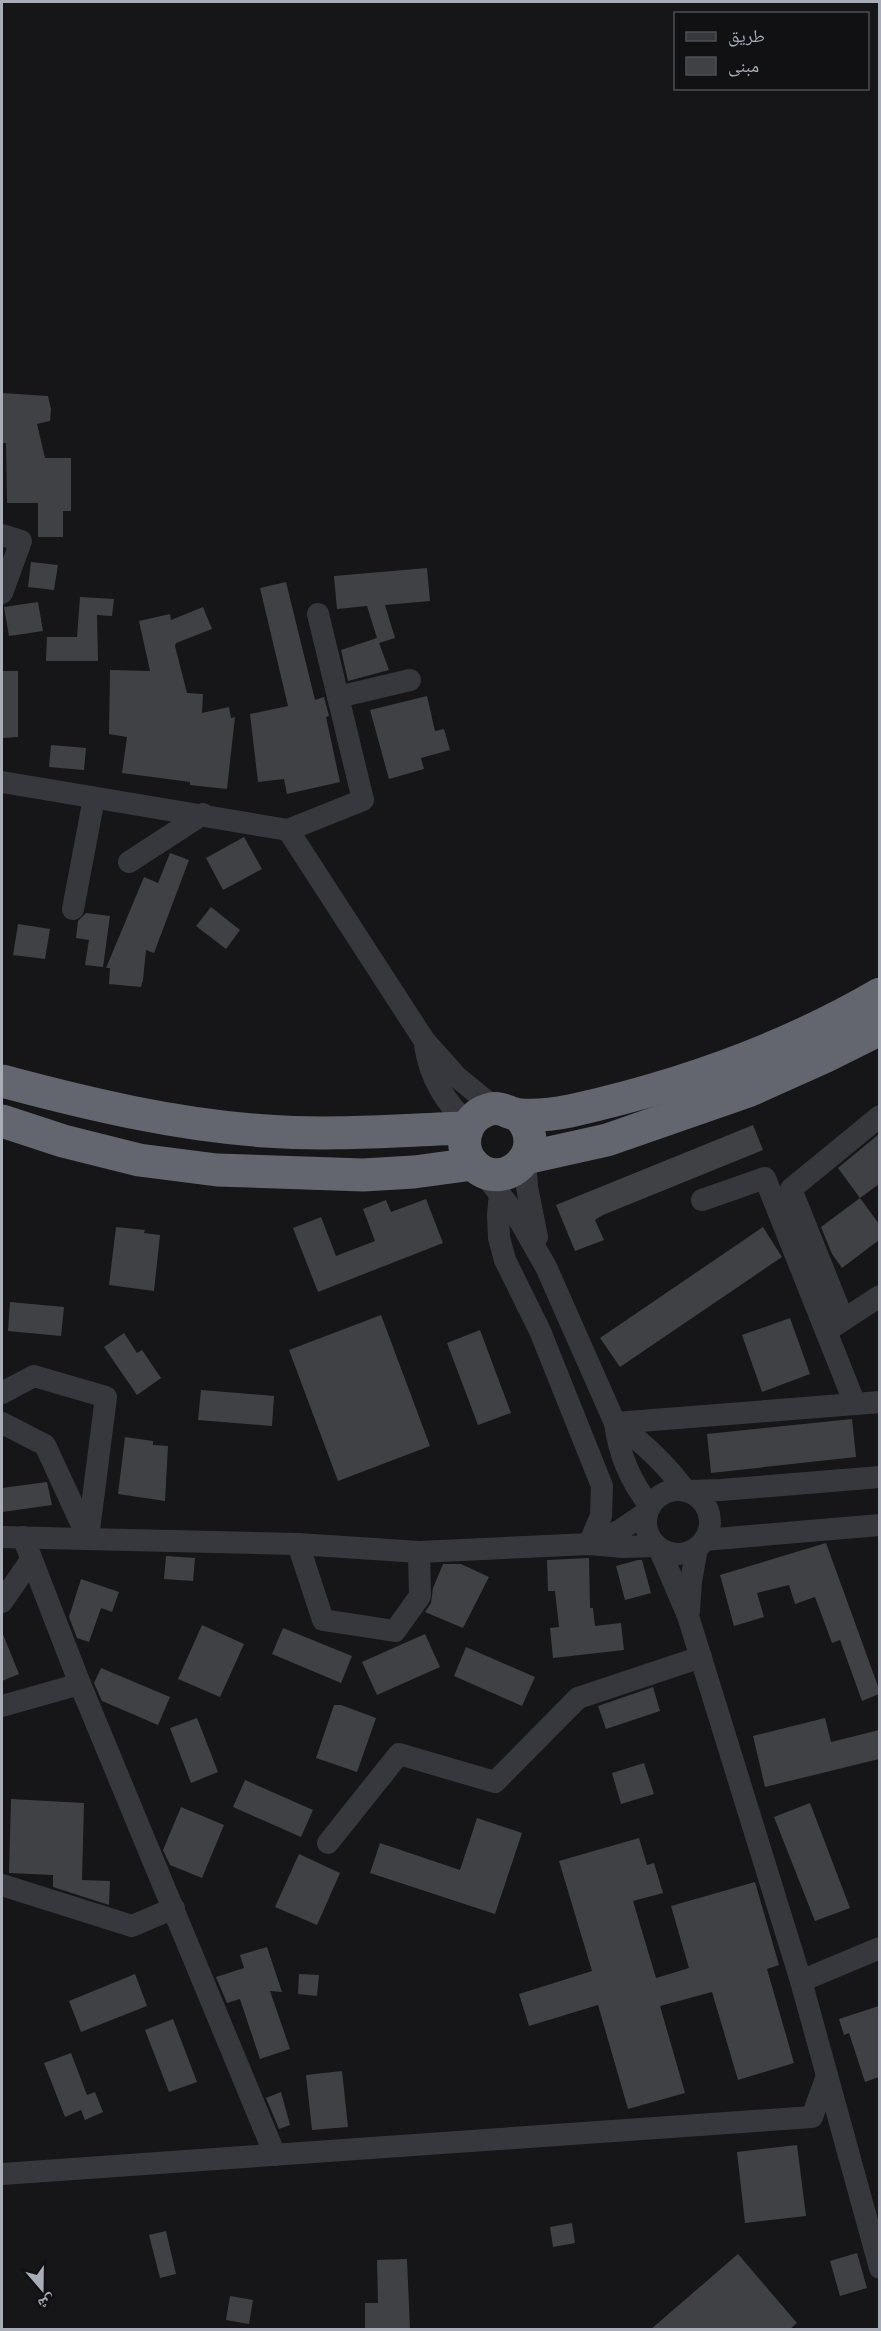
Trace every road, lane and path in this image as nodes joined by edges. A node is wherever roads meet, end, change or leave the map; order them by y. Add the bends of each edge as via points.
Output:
1 (2, 535) edge
2 (2, 593) edge
3 (318, 614) dead end
4 (410, 680) dead end
5 (338, 696) junction
6 (2, 782) edge
7 (94, 798) junction
8 (203, 814) junction
9 (288, 830) junction
10 (129, 862) dead end
11 (73, 909) dead end
12 (879, 993) edge
13 (879, 1029) edge
14 (424, 1040) junction
15 (2, 1081) edge
16 (879, 1116) edge
17 (487, 1119) junction
18 (2, 1121) edge
19 (525, 1159) junction
20 (485, 1175) junction
21 (702, 1200) dead end
22 (546, 1267) junction
23 (879, 1296) edge
24 (835, 1325) junction
25 (2, 1393) edge
26 (879, 1402) edge
27 (855, 1404) junction
28 (2, 1423) edge
29 (615, 1423) junction
30 (879, 1477) edge
31 (686, 1490) junction
32 (649, 1509) junction
33 (879, 1525) edge
34 (12, 1537) edge
35 (88, 1538) junction
36 (298, 1544) junction
37 (589, 1544) junction
38 (701, 1544) junction
39 (658, 1547) junction
40 (419, 1552) junction
41 (31, 1560) junction
42 (2, 1602) edge
43 (688, 1616) junction
44 (701, 1657) junction
45 (80, 1684) junction
46 (2, 1706) edge
47 (328, 1843) dead end
48 (2, 1885) edge
49 (174, 1908) junction
50 (879, 1948) edge
51 (801, 1981) junction
52 (827, 2076) junction
53 (275, 2155) junction
54 (2, 2174) edge
55 (879, 2268) edge

1 - 2 street via 21,541
3 - 5 street
4 - 5 street
5 - 9 street via 363,800
6 - 7 street
7 - 8 street
7 - 11 street
8 - 9 street
8 - 10 street
9 - 14 street
12 - 17 highway via 847,1012 723,1068 566,1112
13 - 19 highway via 748,1091 607,1140
14 - 17 street
14 - 17 street via 438,1088 447,1101
15 - 17 highway via 171,1120 266,1131 360,1132
16 - 24 street via 790,1189
17 - 19 highway via 529,1130 530,1149
17 - 20 highway via 464,1141 466,1153
18 - 20 highway via 139,1160 217,1170
19 - 20 highway via 509,1172
19 - 22 street via 531,1214
20 - 22 street
20 - 37 street via 498,1215 505,1260 540,1331 602,1486 601,1516
21 - 24 street via 765,1178
22 - 29 street
23 - 24 street
24 - 27 street
25 - 35 street via 34,1376 106,1397
26 - 27 street
27 - 29 street
28 - 35 street via 45,1445
29 - 31 street via 654,1453
29 - 32 street via 626,1467
30 - 31 street
31 - 32 street via 665,1492
31 - 38 street via 697,1495 709,1511 709,1531
32 - 37 street via 620,1531
32 - 39 street via 648,1534
33 - 38 street
34 - 35 street
34 - 41 street
35 - 36 street
36 - 40 street
36 - 40 street via 323,1620 395,1632 420,1596
37 - 39 street
37 - 40 street
38 - 39 street via 678,1554
38 - 43 street via 691,1581
39 - 43 street
41 - 42 street
41 - 45 street
43 - 44 street
44 - 47 street via 578,1698 495,1782 399,1754
44 - 51 street
45 - 46 street
45 - 49 street
48 - 49 street via 132,1926
49 - 53 street
50 - 51 street
51 - 52 street
52 - 53 street via 812,2117
52 - 55 street
53 - 54 street

